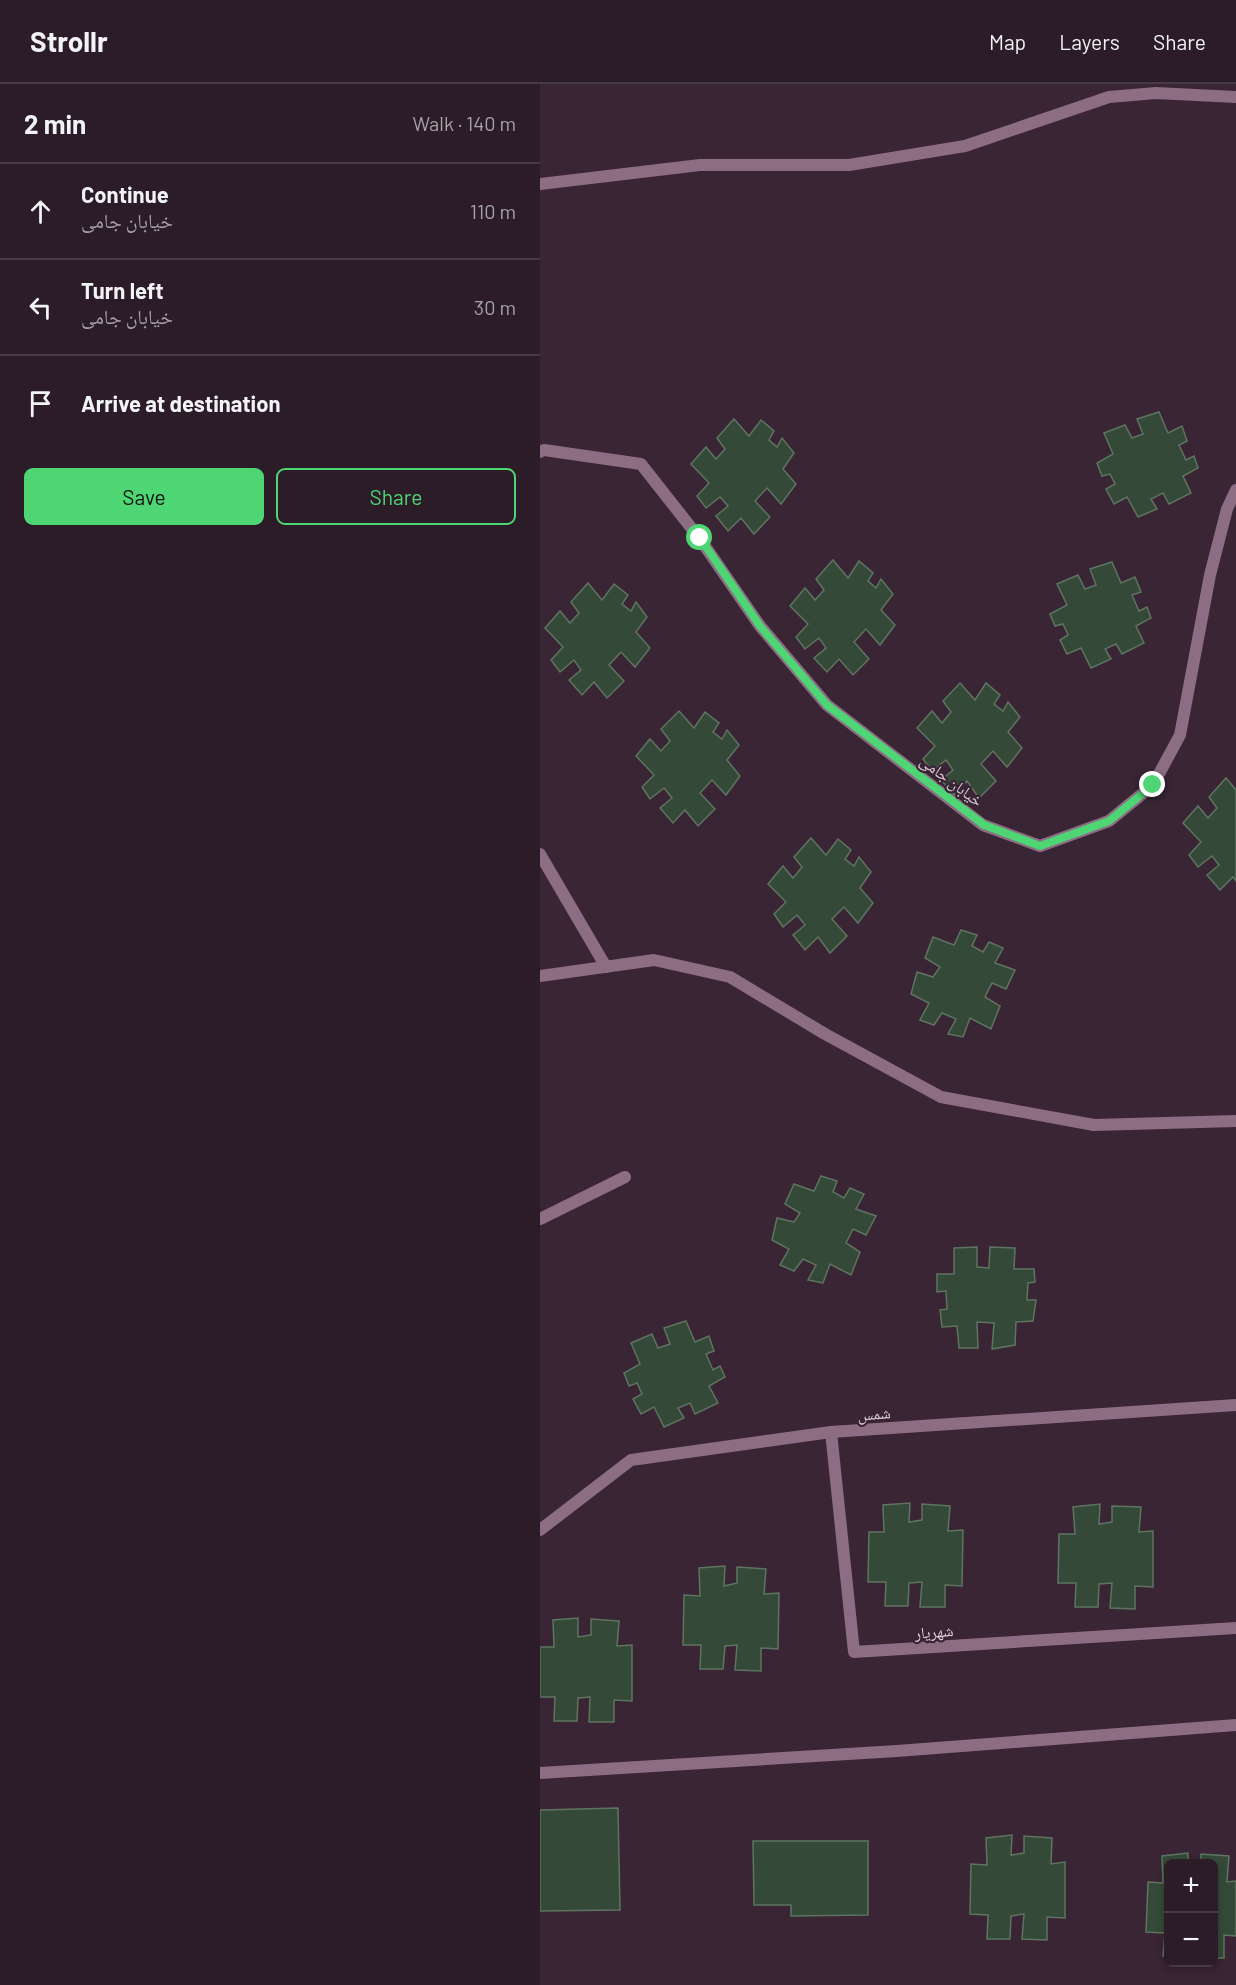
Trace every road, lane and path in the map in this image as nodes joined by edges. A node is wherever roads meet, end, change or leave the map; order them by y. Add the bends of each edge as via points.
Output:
1 (1236, 97) edge
2 (540, 184) edge
3 (541, 451) edge
4 (1236, 490) edge
5 (540, 854) edge
6 (606, 967) junction
7 (540, 976) edge
8 (1236, 1121) edge
9 (625, 1177) dead end
10 (540, 1219) edge
11 (1236, 1405) edge
12 (831, 1432) junction
13 (540, 1530) edge
14 (1236, 1628) edge
15 (1236, 1725) edge
16 (540, 1773) edge

1 - 2 street via 1156,93 1109,97 966,146 849,165 700,165
3 - 4 street, خیابان جامی via 641,464 700,538 760,626 827,705 984,825 1040,846 1109,821 1153,785 1180,735 1210,575 1227,509
5 - 6 street
6 - 7 street
6 - 8 street via 654,960 730,977 942,1097 1094,1125
9 - 10 street
11 - 12 street, شمس
12 - 13 street, شمس via 631,1460
12 - 14 street, شهریار via 854,1652
15 - 16 street

